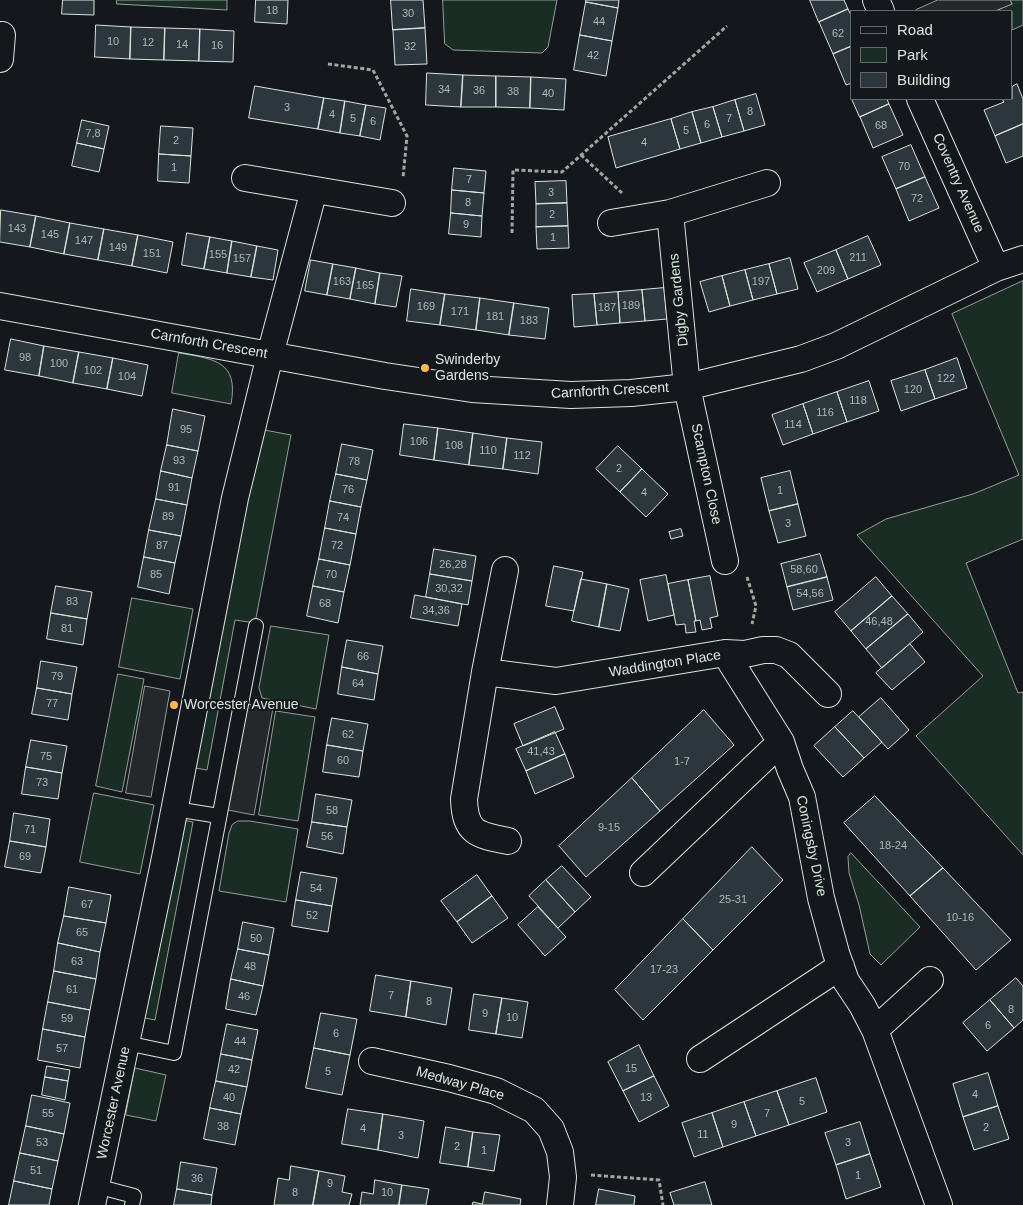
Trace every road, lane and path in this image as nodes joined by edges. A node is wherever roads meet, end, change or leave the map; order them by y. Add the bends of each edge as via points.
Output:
1 (727, 26) dead end
2 (328, 64) dead end
3 (920, 100) edge
4 (581, 155) junction
5 (245, 178) dead end
6 (766, 183) dead end
7 (314, 190) junction
8 (392, 203) joint
9 (670, 213) junction
10 (618, 221) joint
11 (512, 233) dead end
12 (1023, 259) edge
13 (996, 268) junction
14 (0, 306) edge
15 (270, 355) junction
16 (687, 387) junction
17 (725, 560) joint
18 (505, 570) dead end
19 (256, 626) dead end
20 (735, 653) junction
21 (485, 672) junction
22 (828, 694) dead end
23 (781, 742) junction
24 (174, 809) junction
25 (220, 816) junction
26 (508, 841) dead end
27 (643, 873) dead end
28 (841, 966) junction
29 (930, 980) dead end
30 (875, 1030) junction
31 (126, 1043) junction
32 (700, 1059) dead end
33 (372, 1060) dead end
34 (563, 1177) junction
35 (94, 1196) edge
36 (132, 1205) edge
37 (560, 1205) edge
38 (663, 1205) edge
39 (939, 1205) edge

1 - 4 path
2 - 8 path via 372,70 407,136 401,199
3 - 13 street, Coventry Avenue
4 - 10 path via 622,191
4 - 11 path via 562,172 513,170
5 - 7 street
6 - 9 street
7 - 8 street
7 - 15 street
9 - 10 street
9 - 16 street, Digby Gardens
12 - 13 street, Carnforth Crescent
13 - 16 street, Carnforth Crescent via 836,346 801,359
14 - 15 street, Carnforth Crescent
15 - 16 street, Carnforth Crescent via 384,376 523,393 571,396
15 - 24 street, Worcester Avenue via 235,498
16 - 17 street, Scampton Close
17 - 20 path via 741,556 756,606
18 - 21 street
19 - 25 lane
20 - 21 street, Waddington Place via 556,682
20 - 22 street, Waddington Place via 776,650 789,655
20 - 23 street, Coningsby Drive
21 - 26 street via 464,798 464,816 473,830
23 - 27 street
23 - 28 street, Coningsby Drive via 802,796 822,903
24 - 25 lane
24 - 31 street, Worcester Avenue
25 - 31 lane via 174,1053
28 - 30 street, Coningsby Drive via 846,981
28 - 32 street
29 - 30 street
30 - 39 street, Coningsby Drive
31 - 35 street, Worcester Avenue
33 - 34 street, Medway Place via 496,1091 534,1110 551,1129 560,1152
34 - 37 street, Medway Place
34 - 38 path via 586,1174 659,1180
35 - 36 lane via 134,1196

